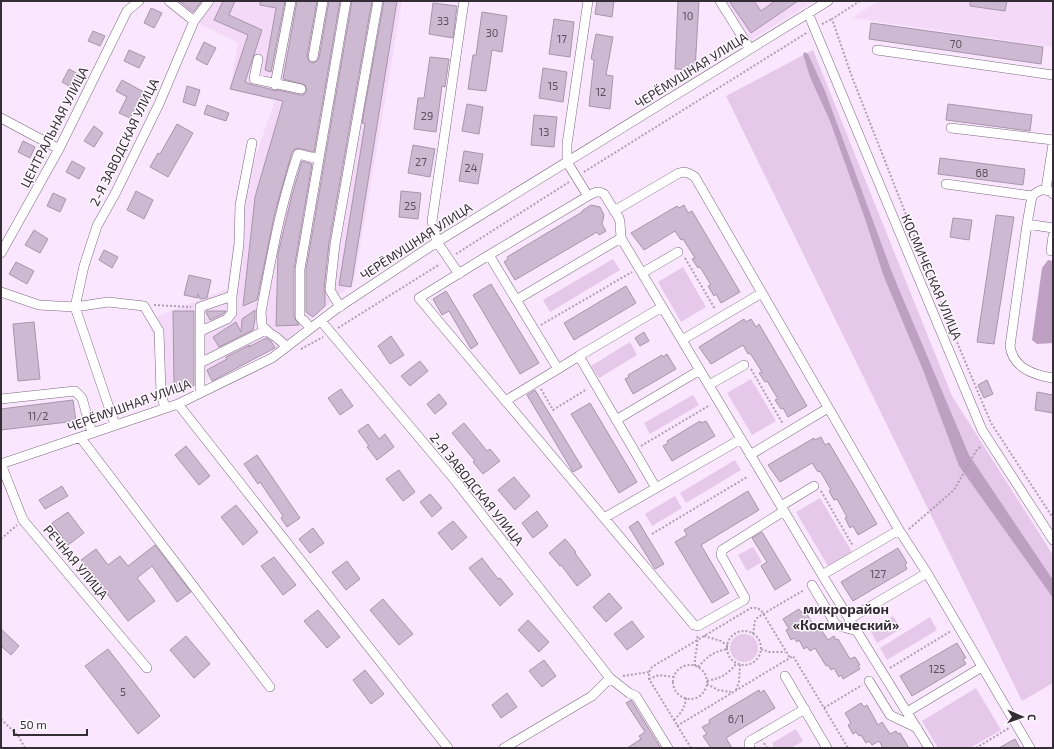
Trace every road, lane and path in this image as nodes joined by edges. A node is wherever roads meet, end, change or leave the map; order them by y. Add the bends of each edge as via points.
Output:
1 (139, 1) edge
2 (169, 1) edge
3 (209, 1) edge
4 (291, 1) edge
5 (323, 1) edge
6 (346, 1) edge
7 (378, 1) edge
8 (464, 1) edge
9 (588, 1) edge
10 (720, 1) edge
11 (828, 1) edge
12 (860, 1) edge
13 (808, 13) junction
14 (194, 21) junction
15 (750, 49) junction
16 (877, 50) dead end
17 (314, 57) dead end
18 (258, 59) dead end
19 (1053, 75) edge
20 (275, 85) junction
21 (301, 89) dead end
22 (1, 118) edge
23 (951, 128) dead end
24 (1053, 140) edge
25 (252, 143) dead end
26 (1053, 144) edge
27 (59, 149) junction
28 (319, 160) junction
29 (567, 162) junction
30 (946, 184) dead end
31 (1050, 192) edge
32 (588, 196) junction
33 (1032, 196) junction
34 (614, 211) junction
35 (1027, 224) junction
36 (1053, 228) edge
37 (1053, 236) edge
38 (621, 238) junction
39 (437, 242) junction
40 (2, 249) edge
41 (1053, 251) edge
42 (678, 252) joint
43 (489, 255) junction
44 (640, 271) junction
45 (459, 274) junction
46 (1, 292) edge
47 (762, 293) junction
48 (232, 296) junction
49 (516, 300) junction
50 (75, 306) junction
51 (144, 306) junction
52 (200, 307) junction
53 (340, 307) junction
54 (662, 307) junction
55 (720, 317) junction
56 (321, 321) junction
57 (310, 328) junction
58 (534, 329) junction
59 (266, 330) junction
60 (201, 331) junction
61 (682, 340) junction
62 (286, 347) junction
63 (579, 356) junction
64 (200, 363) junction
65 (744, 364) joint
66 (558, 369) junction
67 (700, 370) junction
68 (1053, 378) edge
69 (536, 382) junction
70 (595, 384) junction
71 (709, 385) junction
72 (200, 393) junction
73 (1, 399) edge
74 (505, 400) junction
75 (718, 401) junction
76 (178, 404) junction
77 (165, 408) junction
78 (828, 408) junction
79 (616, 420) junction
80 (114, 425) junction
81 (788, 432) junction
82 (92, 433) junction
83 (80, 437) junction
84 (741, 439) junction
85 (988, 441) junction
86 (634, 450) junction
87 (750, 455) junction
88 (1, 464) edge
89 (747, 477) dead end
90 (814, 486) joint
91 (656, 488) junction
92 (782, 509) junction
93 (604, 518) junction
94 (1053, 518) edge
95 (23, 520) junction
96 (900, 533) junction
97 (652, 534) dead end
98 (1, 539) edge
99 (1053, 540) edge
100 (858, 554) junction
101 (927, 573) junction
102 (822, 575) junction
103 (812, 585) joint
104 (763, 614) junction
105 (850, 619) junction
106 (959, 626) junction
107 (857, 631) junction
108 (753, 634) junction
109 (704, 636) junction
110 (698, 640) junction
111 (728, 647) junction
112 (761, 649) junction
113 (786, 652) junction
114 (790, 658) junction
115 (738, 664) junction
116 (696, 666) junction
117 (982, 667) junction
118 (147, 668) dead end
119 (649, 672) junction
120 (883, 673) junction
121 (785, 676) dead end
122 (674, 677) junction
123 (610, 678) junction
124 (649, 679) junction
125 (869, 681) joint
126 (707, 683) junction
127 (270, 687) dead end
128 (736, 690) junction
129 (732, 693) junction
130 (686, 698) junction
131 (824, 708) junction
132 (805, 709) junction
133 (907, 712) junction
134 (1, 719) edge
135 (674, 720) junction
136 (1016, 724) junction
137 (677, 726) junction
138 (917, 728) junction
139 (520, 744) edge
140 (25, 748) edge
141 (448, 748) edge
142 (504, 748) edge
143 (668, 748) edge
144 (690, 748) edge
145 (750, 748) edge
146 (827, 748) edge
147 (848, 748) edge
148 (929, 748) edge
149 (976, 748) edge
150 (1030, 748) edge

1 - 27 street, ЦЕНТРАЛЬНАЯ УЛИЦА via 127,10
2 - 14 street
3 - 14 street, 2-Я ЗАВОДСКАЯ УЛИЦА
4 - 20 street
5 - 17 street
6 - 28 street
7 - 53 street via 335,244 330,290
8 - 39 street via 432,221
9 - 29 street via 567,144
10 - 15 street
11 - 13 street, ЧЕРЁМУШНАЯ УЛИЦА
12 - 94 path via 832,19 852,77 991,424
13 - 15 street, ЧЕРЁМУШНАЯ УЛИЦА
13 - 85 street, КОСМИЧЕСКАЯ УЛИЦА
14 - 50 street, 2-Я ЗАВОДСКАЯ УЛИЦА via 159,104 97,226
15 - 29 street, ЧЕРЁМУШНАЯ УЛИЦА
16 - 19 street
18 - 20 street via 254,79
20 - 21 street
22 - 27 street
23 - 24 street
25 - 48 street via 240,206 239,244
26 - 31 street
27 - 40 street, ЦЕНТРАЛЬНАЯ УЛИЦА
28 - 57 street via 300,269 300,317
28 - 59 street via 298,154 287,185 261,312 262,326
29 - 32 street
29 - 39 street, ЧЕРЁМУШНАЯ УЛИЦА
30 - 33 street
31 - 33 street via 1039,190
32 - 34 street via 594,192 601,192
32 - 43 street
33 - 35 street
34 - 38 street via 620,222
34 - 47 street via 679,173 690,173 695,177
35 - 36 street
35 - 68 street via 1010,352 1024,369
37 - 41 street
38 - 44 street
38 - 49 street
39 - 45 street
39 - 53 street, ЧЕРЁМУШНАЯ УЛИЦА
42 - 44 street
42 - 55 path via 682,253
43 - 45 street
43 - 49 street
44 - 54 street
44 - 58 path
45 - 74 street via 419,298
46 - 50 street via 39,305
47 - 55 street
47 - 78 street
48 - 52 street
48 - 60 street via 232,313 227,319
49 - 58 street
50 - 51 street via 108,302
50 - 80 street
51 - 52 path
51 - 77 street via 159,331 161,393
52 - 60 street
53 - 56 street, ЧЕРЁМУШНАЯ УЛИЦА
54 - 61 street
54 - 63 street
55 - 61 street
56 - 57 street, ЧЕРЁМУШНАЯ УЛИЦА
56 - 123 street, 2-Я ЗАВОДСКАЯ УЛИЦА via 454,479
57 - 62 street, ЧЕРЁМУШНАЯ УЛИЦА
58 - 66 street
59 - 62 street
59 - 64 street
60 - 64 street
61 - 67 street
62 - 72 street, ЧЕРЁМУШНАЯ УЛИЦА via 272,358
63 - 66 street
63 - 70 street
64 - 72 street
65 - 71 street
65 - 81 path via 749,366
66 - 69 street
67 - 71 street
67 - 79 street
69 - 70 path via 553,410
69 - 74 street
70 - 79 street
71 - 75 street
72 - 76 street, ЧЕРЁМУШНАЯ УЛИЦА
73 - 82 street via 75,391 82,398
74 - 93 street
75 - 84 street
75 - 86 path
76 - 77 street, ЧЕРЁМУШНАЯ УЛИЦА
76 - 141 street
77 - 80 street, ЧЕРЁМУШНАЯ УЛИЦА
78 - 81 street
78 - 96 street
79 - 86 street
80 - 82 street, ЧЕРЁМУШНАЯ УЛИЦА
81 - 87 street
82 - 83 street, ЧЕРЁМУШНАЯ УЛИЦА
83 - 88 street, ЧЕРЁМУШНАЯ УЛИЦА
83 - 127 street
84 - 87 street
84 - 91 street
85 - 96 path via 976,451 954,490
85 - 99 street, КОСМИЧЕСКАЯ УЛИЦА
86 - 91 street
87 - 92 street
88 - 95 street, РЕЧНАЯ УЛИЦА
89 - 97 path
90 - 92 street
90 - 100 path via 819,487
91 - 93 street
92 - 93 street via 722,550 721,555 745,598 696,626
92 - 102 street
95 - 98 path
95 - 118 street, РЕЧНАЯ УЛИЦА
96 - 100 street
96 - 101 street
100 - 102 street
101 - 105 street
101 - 106 street
102 - 105 street
103 - 104 path
103 - 107 street via 836,625
104 - 108 path via 755,621
104 - 109 path via 761,610 751,608
104 - 113 path
105 - 107 street
106 - 117 street
106 - 120 path
107 - 120 street
108 - 111 path via 736,634 729,641
108 - 112 path
109 - 110 path
109 - 111 path via 722,641
110 - 116 path
110 - 119 path via 652,667
111 - 115 path via 730,656
111 - 116 path via 707,656
112 - 113 path via 769,652
112 - 115 path via 759,656 752,663
113 - 114 path
114 - 128 path
114 - 131 path via 793,656
115 - 126 path via 730,672
115 - 128 path via 739,682
116 - 122 path via 682,667
116 - 126 path via 705,674
117 - 133 street
117 - 136 street
119 - 123 path
119 - 124 path
120 - 133 street
121 - 132 street
122 - 124 path via 659,675
122 - 130 path via 675,690
123 - 139 street via 592,696
123 - 143 street, 2-Я ЗАВОДСКАЯ УЛИЦА via 636,696
124 - 135 path
125 - 131 path
125 - 138 street via 890,715
126 - 129 path via 718,690
126 - 130 path via 698,696
128 - 129 path
129 - 137 path
130 - 135 path via 685,706
131 - 147 path
132 - 145 street via 750,741
132 - 146 street
133 - 138 street
134 - 140 path via 19,737
135 - 137 path
136 - 149 path
136 - 150 street
137 - 144 path
138 - 148 street
139 - 142 street

